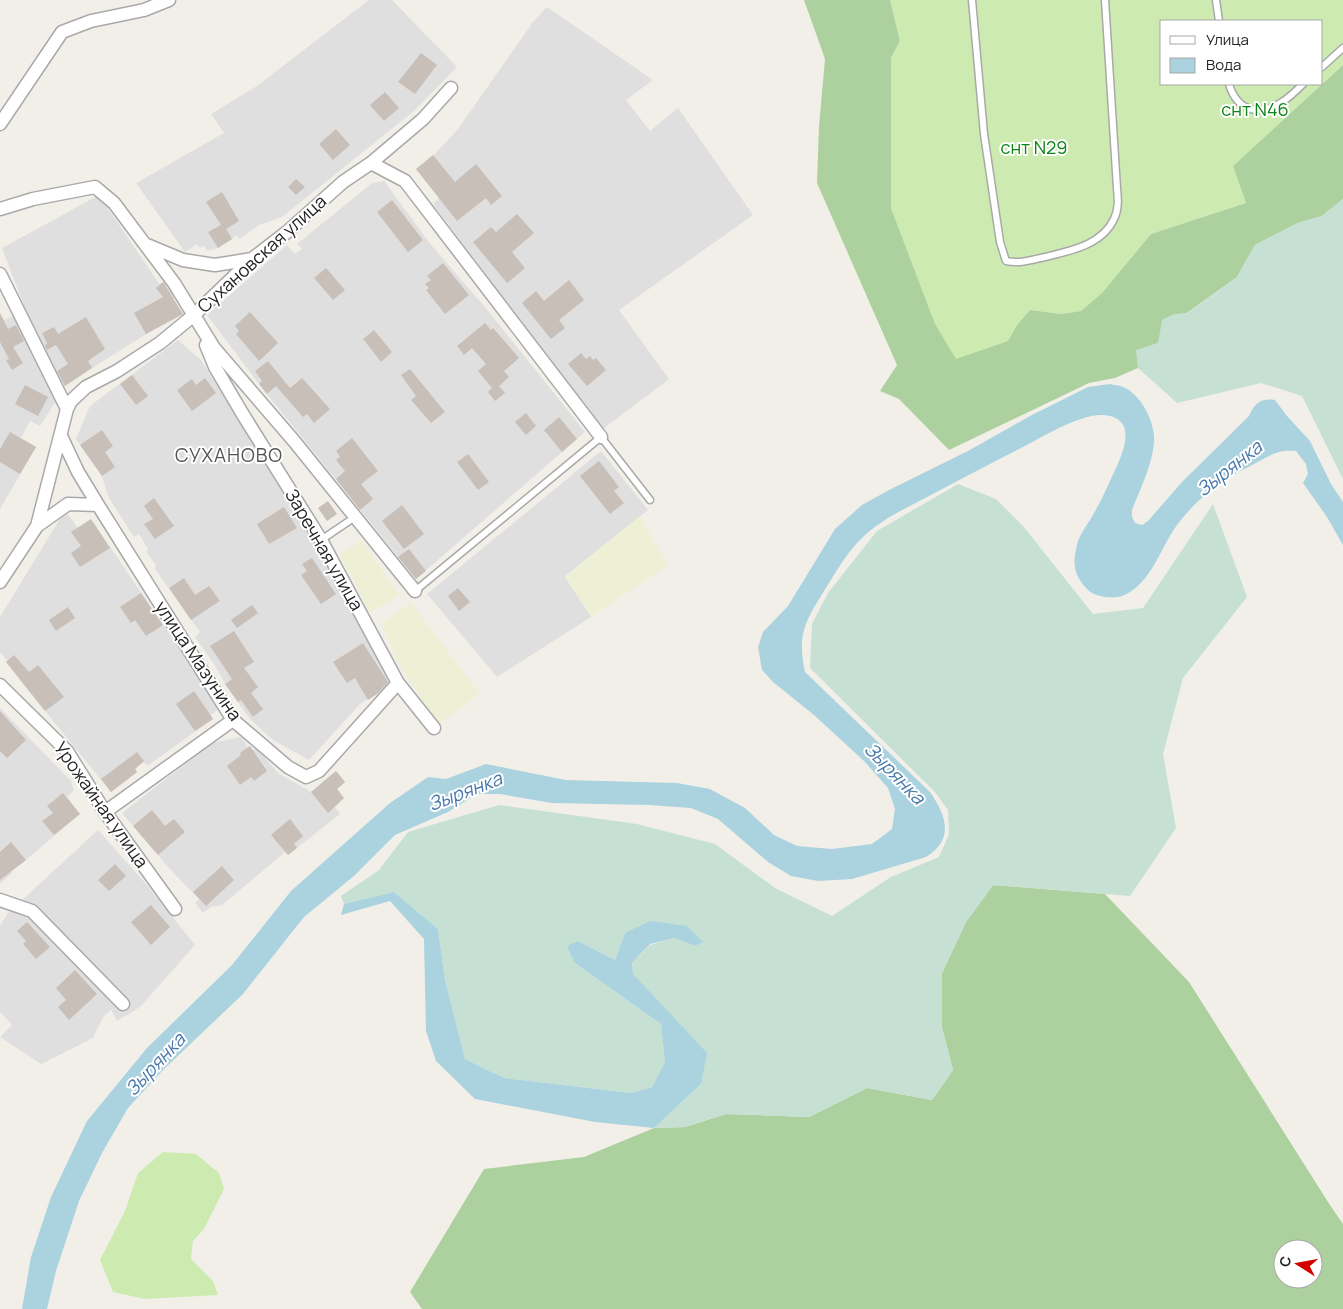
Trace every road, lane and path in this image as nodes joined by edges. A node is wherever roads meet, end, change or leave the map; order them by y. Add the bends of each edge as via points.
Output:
1 (169, 0) edge
2 (972, 0) edge
3 (1105, 0) edge
4 (1216, 0) edge
5 (1219, 20) edge
6 (1343, 48) edge
7 (1323, 66) edge
8 (1230, 85) edge
9 (1303, 85) edge
10 (450, 88) dead end
11 (0, 124) edge
12 (371, 164) junction
13 (0, 209) edge
14 (146, 245) junction
15 (252, 258) junction
16 (0, 274) edge
17 (194, 315) junction
18 (67, 409) junction
19 (61, 436) junction
20 (601, 437) junction
21 (650, 500) dead end
22 (98, 505) junction
23 (355, 517) junction
24 (37, 526) junction
25 (321, 540) junction
26 (0, 582) edge
27 (415, 591) joint
28 (398, 683) junction
29 (0, 685) edge
30 (233, 720) junction
31 (434, 728) dead end
32 (105, 812) junction
33 (0, 900) edge
34 (175, 909) dead end
35 (123, 1004) dead end

1 - 11 street via 62,32
2 - 3 lane via 984,134 1000,242 1006,261 1016,264 1074,250 1102,236 1114,219 1118,207
4 - 5 lane
6 - 7 lane
8 - 9 lane via 1236,101 1254,110 1281,103
10 - 12 street, Сухановская улица via 423,119
12 - 15 street, Сухановская улица via 343,182
12 - 20 street via 405,181
13 - 14 street, Заречная улица via 95,187 114,203
14 - 15 street via 183,260 215,264
14 - 17 street, Заречная улица
15 - 17 street, Сухановская улица
16 - 18 street
17 - 18 street, Сухановская улица via 160,343 86,387
17 - 23 street, Заречная улица via 214,348
17 - 25 street, Заречная улица via 215,368
18 - 19 street, Сухановская улица
19 - 22 street, улица Мазунина
19 - 24 street, Сухановская улица
20 - 21 lane
20 - 27 lane
22 - 24 street via 68,504
22 - 30 street, улица Мазунина
23 - 25 lane
23 - 27 street, Заречная улица
24 - 26 street, Сухановская улица
25 - 28 street, Заречная улица
28 - 30 street, улица Мазунина via 319,771 306,777
28 - 31 street, Заречная улица
29 - 32 street, Урожайная улица via 67,751
30 - 32 street
32 - 34 street, Урожайная улица
33 - 35 street via 32,911

